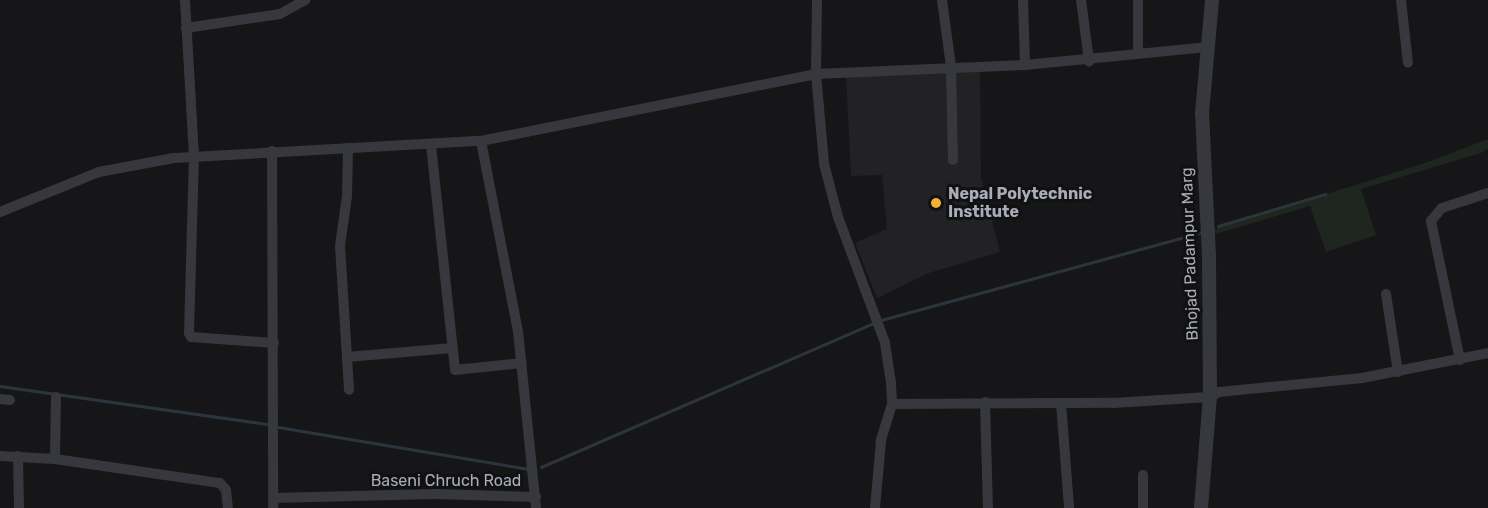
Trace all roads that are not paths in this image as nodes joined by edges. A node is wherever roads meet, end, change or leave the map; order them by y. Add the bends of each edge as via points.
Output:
1 (185, 0) edge
2 (305, 0) edge
3 (817, 0) edge
4 (942, 0) edge
5 (1023, 0) edge
6 (1082, 0) edge
7 (1138, 0) edge
8 (1212, 0) edge
9 (1401, 0) edge
10 (186, 28) junction
11 (1207, 47) junction
12 (1137, 54) junction
13 (1089, 61) junction
14 (1408, 63) dead end
15 (1025, 65) junction
16 (951, 67) junction
17 (816, 74) junction
18 (481, 141) junction
19 (431, 145) junction
20 (348, 148) junction
21 (272, 151) junction
22 (194, 155) junction
23 (953, 160) dead end
24 (1488, 193) edge
25 (0, 212) edge
26 (1386, 294) dead end
27 (274, 343) junction
28 (453, 348) junction
29 (1488, 353) edge
30 (347, 357) junction
31 (1460, 360) junction
32 (522, 363) junction
33 (1398, 372) junction
34 (349, 390) dead end
35 (56, 397) dead end
36 (1210, 397) junction
37 (985, 402) junction
38 (1061, 403) junction
39 (892, 404) junction
40 (0, 456) edge
41 (18, 456) junction
42 (55, 459) junction
43 (1143, 475) dead end
44 (356, 496) junction
45 (536, 502) edge
46 (273, 503) edge
47 (18, 508) edge
48 (228, 508) edge
49 (356, 508) edge
50 (875, 508) edge
51 (988, 508) edge
52 (1069, 508) edge
53 (1143, 508) edge
54 (1201, 508) edge

1 - 10 street
2 - 10 street via 280,14
3 - 17 street
4 - 16 street
5 - 15 street
6 - 13 street
7 - 12 street
8 - 11 street, Bhojad Padampur Marg
9 - 14 street
10 - 22 street
11 - 12 street
11 - 36 street, Bhojad Padampur Marg via 1202,113
12 - 13 street
13 - 15 street
15 - 16 street
16 - 17 street
16 - 23 street
17 - 18 street
17 - 39 street via 824,164 838,217 885,343
18 - 19 street
18 - 32 street
19 - 20 street
19 - 28 street
20 - 21 street
20 - 30 street via 340,246
21 - 22 street
21 - 27 street
22 - 25 street via 99,172
22 - 27 street via 189,333 191,337
24 - 31 street via 1442,208 1431,221
26 - 33 street
27 - 46 street
28 - 30 street
28 - 32 street via 455,370
29 - 31 street
30 - 34 street
31 - 33 street
32 - 45 street
33 - 36 street via 1220,392
35 - 42 street
36 - 38 street
36 - 54 street, Bhojad Padampur Marg
37 - 38 street
37 - 39 street
37 - 51 street
38 - 52 street
39 - 50 street via 881,441
40 - 41 street
41 - 42 street
41 - 47 street
42 - 48 street via 220,483 226,490
43 - 53 street
44 - 45 street, Baseni Chruch Road
44 - 46 street, Baseni Chruch Road
44 - 49 street, Baseni Chruch Road

